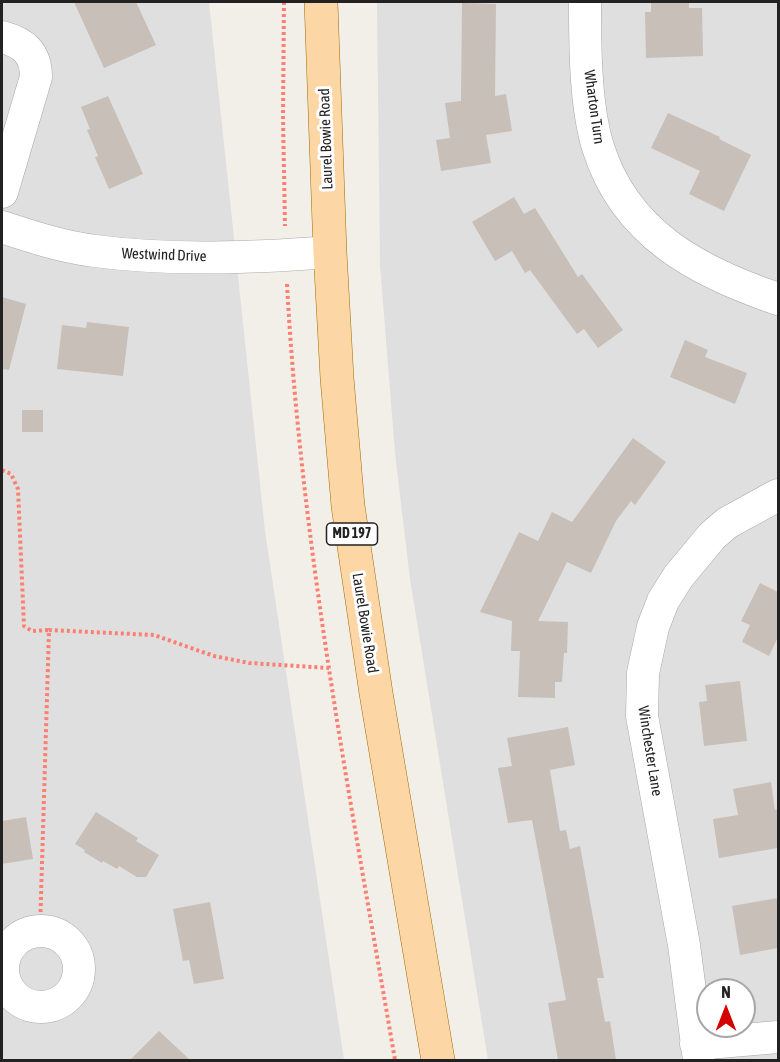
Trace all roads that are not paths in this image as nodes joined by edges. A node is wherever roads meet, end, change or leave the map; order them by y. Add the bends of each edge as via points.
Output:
1 (321, 2) edge
2 (585, 2) edge
3 (2, 37) edge
4 (2, 192) edge
5 (2, 227) edge
6 (330, 252) junction
7 (778, 299) edge
8 (778, 495) edge
9 (3, 983) edge
10 (778, 1037) edge
11 (698, 1052) edge
12 (438, 1060) edge

1 - 6 main road, Laurel Bowie Road / MD 197
2 - 7 street, Wharton Turn via 593,122 598,147 619,191 633,212 682,257 738,285
3 - 4 street via 25,46 36,63 36,77
5 - 6 street, Westwind Drive via 94,251 152,256
6 - 12 main road, Laurel Bowie Road / MD 197 via 337,378 353,540
8 - 11 street, Winchester Lane via 727,523 678,577 653,627 643,672 642,716 684,945
9 - 9 street via 2,970 9,947 28,932 40,930 63,936 77,955 80,967 73,990 54,1005 30,1006
10 - 11 street

